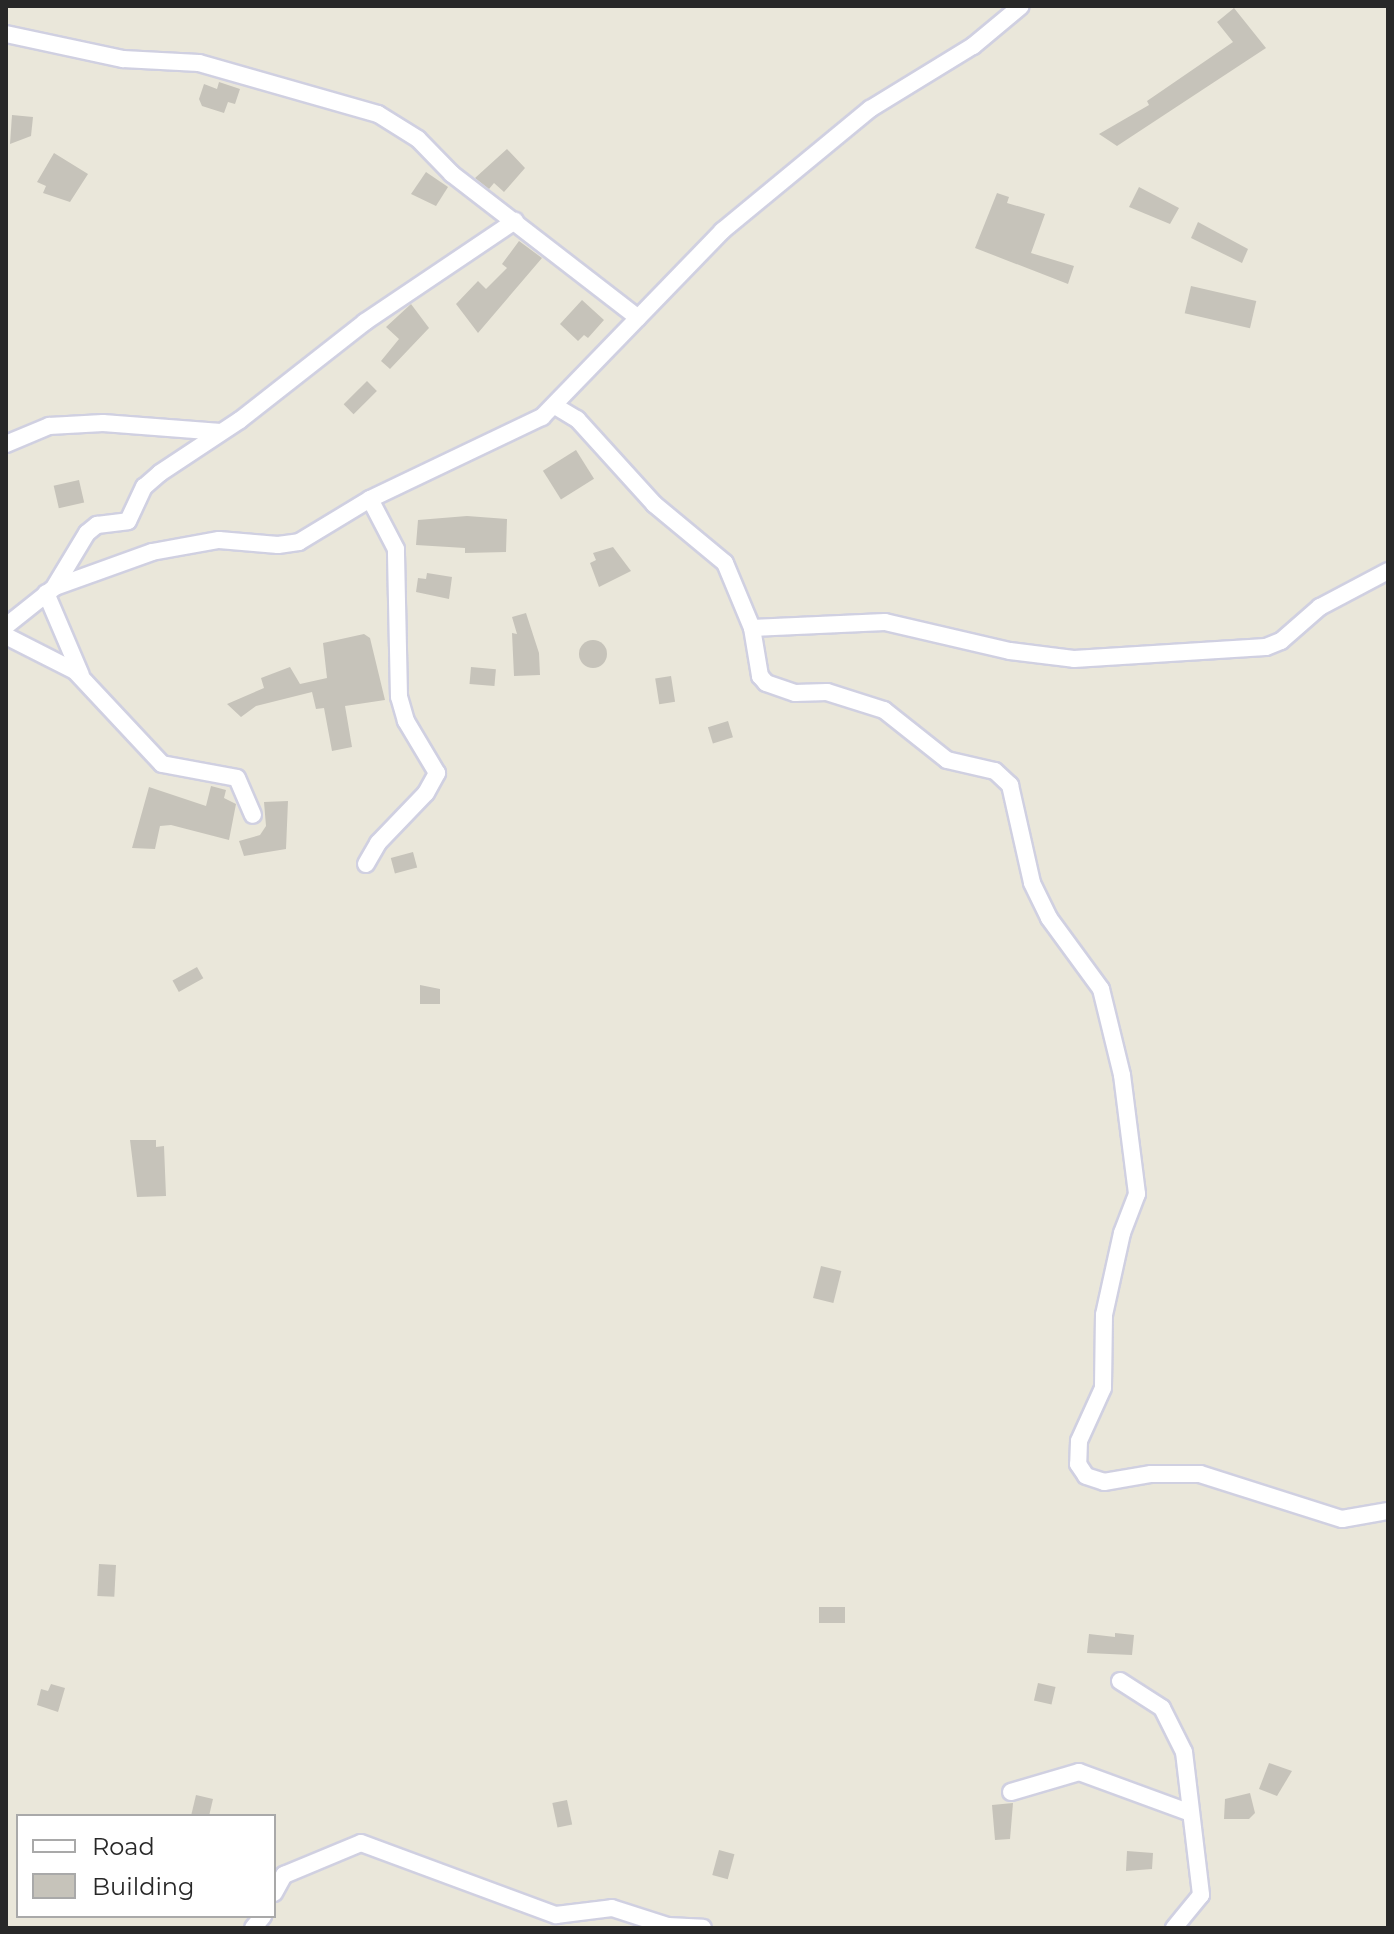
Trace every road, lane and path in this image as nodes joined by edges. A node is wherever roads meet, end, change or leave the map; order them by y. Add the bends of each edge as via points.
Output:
1 (1021, 6) edge
2 (6, 34) edge
3 (515, 221) junction
4 (638, 318) junction
5 (555, 406) junction
6 (221, 432) junction
7 (6, 444) edge
8 (370, 499) junction
9 (1388, 571) edge
10 (50, 590) junction
11 (6, 626) edge
12 (752, 628) junction
13 (6, 636) edge
14 (83, 680) junction
15 (253, 815) dead end
16 (366, 864) dead end
17 (1388, 1511) edge
18 (1120, 1681) dead end
19 (1011, 1792) dead end
20 (1191, 1813) junction
21 (276, 1889) edge
22 (703, 1928) edge
23 (1174, 1928) edge

1 - 4 street via 962,54 870,109 794,170 722,231
2 - 3 street via 123,59 199,63 355,106 404,128 452,174
3 - 4 street
3 - 6 street via 365,322
4 - 5 street
5 - 8 street via 524,427
5 - 12 street via 586,427 654,504 718,555
6 - 7 street via 103,423 49,426
6 - 10 street via 151,480 128,521 93,528
8 - 10 street via 299,542 219,540 152,552
8 - 16 street via 396,549 399,697 406,721 437,773
9 - 12 street via 1320,607 1281,641 1266,647 1074,659 1010,651 885,622
10 - 11 street
10 - 14 street
12 - 17 street via 760,676 766,683 795,693 827,692 884,710 947,760 1004,776 1032,883 1049,918 1099,984 1122,1075 1137,1194 1122,1233 1104,1315 1103,1388 1079,1441 1078,1464 1086,1476 1104,1482 1151,1474 1216,1476 1342,1519
13 - 14 street via 53,656
14 - 15 street via 162,764 237,778
18 - 20 street via 1147,1694 1173,1725 1184,1752
19 - 20 street via 1079,1772
20 - 23 street via 1201,1895
21 - 22 street via 284,1875 361,1843 556,1915 612,1908 668,1926

